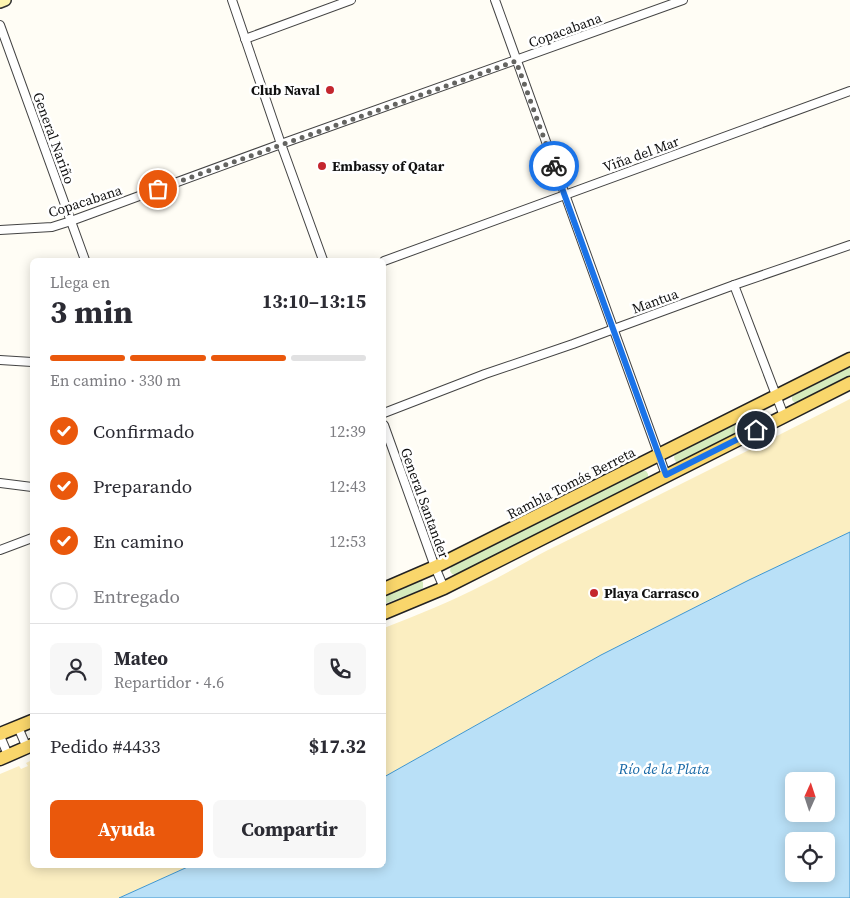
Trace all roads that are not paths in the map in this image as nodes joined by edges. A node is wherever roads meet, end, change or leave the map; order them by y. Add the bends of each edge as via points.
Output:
1 (5, 0) edge
2 (232, 0) edge
3 (351, 0) edge
4 (495, 0) edge
5 (683, 0) edge
6 (0, 2) edge
7 (0, 25) edge
8 (245, 39) junction
9 (516, 61) junction
10 (850, 91) edge
11 (282, 144) junction
12 (564, 194) junction
13 (71, 221) junction
14 (0, 230) edge
15 (850, 245) edge
16 (83, 258) edge
17 (322, 258) edge
18 (386, 260) edge
19 (734, 285) junction
20 (612, 329) junction
21 (850, 359) edge
22 (0, 360) edge
23 (30, 362) edge
24 (850, 383) edge
25 (776, 397) junction
26 (386, 412) edge
27 (784, 416) junction
28 (386, 431) edge
29 (658, 456) junction
30 (666, 475) junction
31 (0, 483) edge
32 (30, 488) edge
33 (30, 539) edge
34 (0, 550) edge
35 (435, 568) junction
36 (386, 588) edge
37 (444, 588) junction
38 (386, 612) edge
39 (30, 722) edge
40 (18, 727) junction
41 (0, 735) edge
42 (30, 746) edge
43 (4, 757) edge

1 - 6 main road
2 - 8 street
3 - 8 street
4 - 9 street
5 - 9 street, Copacabana
7 - 13 street, General Nariño
8 - 11 street
9 - 11 street, Copacabana
9 - 12 street
10 - 12 street, Viña del Mar
11 - 13 street, Copacabana
11 - 17 street
12 - 18 street, Viña del Mar
12 - 20 street
13 - 14 street, Copacabana via 52,227
13 - 16 street, General Nariño
15 - 19 street, Mantua
19 - 20 street, Mantua
19 - 25 street
20 - 26 street, Mantua
20 - 29 street
21 - 25 main road, Rambla Tomás Berreta
22 - 23 street
24 - 27 main road
25 - 27 street
25 - 29 main road, Rambla Tomás Berreta
27 - 30 main road
28 - 35 street, General Santander
29 - 30 street
29 - 35 main road, Rambla Tomás Berreta
30 - 37 main road
31 - 32 street
33 - 34 street
35 - 36 main road, Rambla Tomás Berreta
35 - 37 street, General Santander
37 - 38 main road
39 - 40 main road
40 - 41 main road
40 - 42 street
41 - 43 street
42 - 43 main road

